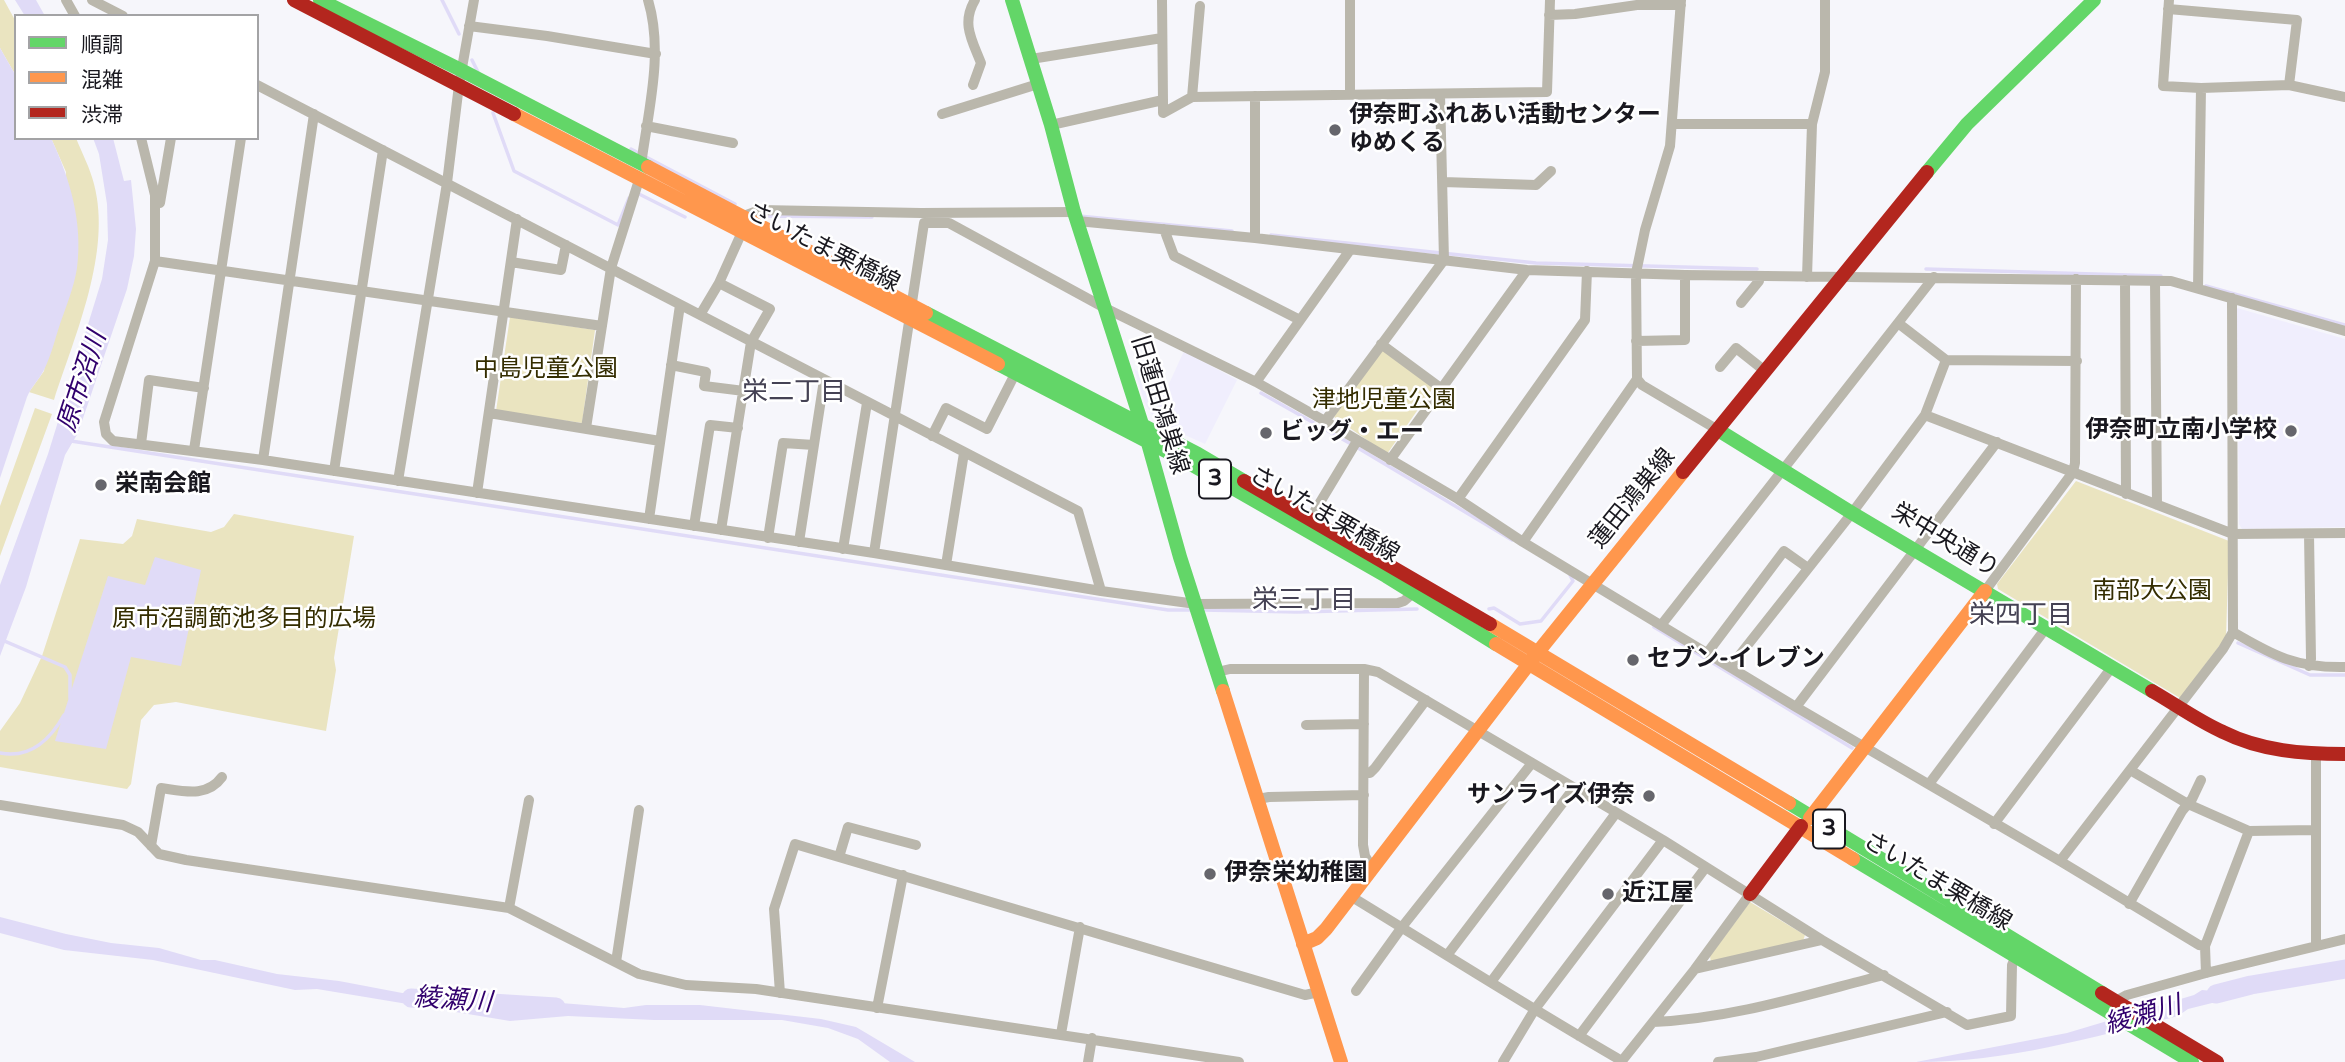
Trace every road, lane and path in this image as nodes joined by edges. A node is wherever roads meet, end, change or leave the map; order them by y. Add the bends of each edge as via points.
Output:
1 (92, 0) edge
2 (293, 0) edge
3 (320, 0) edge
4 (474, 0) edge
5 (648, 0) edge
6 (975, 0) edge
7 (1012, 0) edge
8 (1162, 0) edge
9 (1350, 0) edge
10 (1549, 0) edge
11 (1825, 0) edge
12 (2094, 0) edge
13 (1681, 3) edge
14 (2168, 4) edge
15 (1200, 6) dead end
16 (119, 14) edge
17 (1549, 15) junction
18 (469, 26) junction
19 (1162, 38) junction
20 (656, 54) junction
21 (1031, 59) junction
22 (460, 78) junction
23 (1038, 84) junction
24 (973, 85) dead end
25 (2289, 85) junction
26 (259, 86) edge
27 (2201, 88) junction
28 (1350, 94) junction
29 (1440, 94) junction
30 (1255, 96) junction
31 (1192, 97) junction
32 (2345, 97) edge
33 (1163, 100) junction
34 (314, 114) junction
35 (942, 114) dead end
36 (1673, 124) junction
37 (1812, 124) junction
38 (1051, 125) junction
39 (646, 126) junction
40 (141, 140) edge
41 (171, 140) edge
42 (241, 140) edge
43 (733, 142) dead end
44 (383, 150) junction
45 (642, 165) junction
46 (1551, 171) dead end
47 (1443, 182) junction
48 (447, 183) junction
49 (636, 188) junction
50 (740, 217) junction
51 (1076, 217) junction
52 (935, 218) junction
53 (517, 219) junction
54 (156, 229) junction
55 (1164, 229) junction
56 (742, 232) junction
57 (1255, 238) junction
58 (566, 245) junction
59 (1350, 250) junction
60 (1444, 260) junction
61 (155, 261) junction
62 (511, 262) junction
63 (611, 268) junction
64 (221, 270) junction
65 (1527, 270) junction
66 (1587, 271) junction
67 (1636, 273) junction
68 (1685, 275) junction
69 (1841, 275) junction
70 (1759, 276) junction
71 (1807, 277) junction
72 (1934, 277) junction
73 (2077, 279) junction
74 (289, 280) junction
75 (2125, 280) junction
76 (2154, 281) junction
77 (719, 283) junction
78 (2198, 288) junction
79 (361, 290) junction
80 (2232, 298) junction
81 (428, 301) junction
82 (1741, 303) dead end
83 (680, 305) junction
84 (1105, 308) junction
85 (909, 310) junction
86 (504, 311) junction
87 (700, 315) junction
88 (1300, 320) junction
89 (1898, 323) junction
90 (602, 326) junction
91 (2345, 331) edge
92 (1636, 341) junction
93 (751, 342) junction
94 (1381, 344) junction
95 (1946, 360) junction
96 (2077, 361) junction
97 (671, 365) junction
98 (1720, 367) dead end
99 (1018, 368) junction
100 (1765, 371) junction
101 (1637, 379) junction
102 (824, 380) junction
103 (1256, 382) junction
104 (204, 388) junction
105 (1442, 389) junction
106 (744, 391) junction
107 (867, 403) junction
108 (489, 413) junction
109 (1925, 415) junction
110 (894, 416) junction
111 (1325, 421) junction
112 (1142, 424) junction
113 (586, 428) junction
114 (738, 428) junction
115 (1718, 430) junction
116 (932, 436) junction
117 (660, 440) junction
118 (1357, 441) junction
119 (1997, 442) junction
120 (1148, 443) junction
121 (141, 444) junction
122 (814, 444) junction
123 (194, 450) junction
124 (964, 453) junction
125 (264, 460) junction
126 (1390, 460) junction
127 (1784, 470) junction
128 (334, 471) junction
129 (2073, 472) junction
130 (398, 481) junction
131 (477, 494) junction
132 (2126, 494) junction
133 (1458, 499) junction
134 (2157, 505) junction
135 (1852, 513) junction
136 (649, 519) junction
137 (1310, 519) junction
138 (694, 526) junction
139 (722, 530) junction
140 (2345, 533) edge
141 (2233, 534) junction
142 (2309, 534) junction
143 (768, 538) junction
144 (799, 542) junction
145 (1523, 542) junction
146 (843, 549) junction
147 (1916, 550) junction
148 (874, 553) junction
149 (946, 565) junction
150 (1808, 568) junction
151 (1594, 583) junction
152 (1101, 591) junction
153 (1985, 591) junction
154 (1412, 594) junction
155 (1198, 610) junction
156 (1662, 624) junction
157 (2046, 628) junction
158 (2233, 632) junction
159 (1538, 652) junction
160 (1708, 652) junction
161 (1528, 664) junction
162 (1731, 666) junction
163 (2309, 666) junction
164 (2112, 667) junction
165 (2345, 667) edge
166 (1364, 669) junction
167 (1217, 672) junction
168 (1426, 700) junction
169 (1796, 707) junction
170 (2178, 707) junction
171 (1364, 724) junction
172 (1306, 725) dead end
173 (1478, 732) junction
174 (1863, 747) junction
175 (2316, 754) junction
176 (2345, 754) edge
177 (1532, 763) junction
178 (2130, 770) junction
179 (1364, 773) junction
180 (222, 777) dead end
181 (2201, 779) dead end
182 (1929, 784) junction
183 (1574, 788) junction
184 (1364, 795) junction
185 (1258, 799) junction
186 (529, 800) dead end
187 (0, 804) edge
188 (2188, 804) junction
189 (639, 810) dead end
190 (1616, 813) junction
191 (1806, 822) junction
192 (1994, 824) junction
193 (2315, 830) junction
194 (2249, 831) junction
195 (1663, 840) junction
196 (916, 845) dead end
197 (151, 846) junction
198 (839, 857) junction
199 (2060, 861) junction
200 (1706, 867) junction
201 (1373, 869) junction
202 (903, 875) junction
203 (1749, 894) junction
204 (1352, 897) junction
205 (2129, 904) junction
206 (509, 908) junction
207 (1080, 927) junction
208 (1402, 927) junction
209 (2345, 939) edge
210 (1822, 940) junction
211 (1303, 944) junction
212 (2205, 946) junction
213 (2316, 946) junction
214 (1448, 954) junction
215 (2016, 956) junction
216 (615, 962) junction
217 (1695, 969) junction
218 (2206, 972) junction
219 (1884, 975) junction
220 (1491, 982) junction
221 (1356, 991) dead end
222 (1319, 992) junction
223 (780, 993) junction
224 (2114, 1006) junction
225 (877, 1008) junction
226 (1535, 1009) junction
227 (1947, 1012) junction
228 (1653, 1021) junction
229 (1061, 1034) junction
230 (1579, 1036) junction
231 (1092, 1038) junction
232 (1621, 1061) edge
233 (1088, 1062) edge
234 (1239, 1062) edge
235 (1341, 1062) edge
236 (1503, 1062) edge
237 (1718, 1062) edge
238 (2192, 1062) edge
239 (2217, 1062) edge

1 - 16 street
2 - 22 main road, さいたま栗橋線 / 3
3 - 22 main road, さいたま栗橋線 / 3
4 - 18 street
5 - 20 street via 655,23
6 - 24 street via 967,12 981,63
7 - 21 main road, 旧蓮田鴻巣線
8 - 19 street
9 - 28 street
10 - 17 street
11 - 37 street via 1825,72
12 - 69 main road, 蓮田鴻巣線 via 1966,124
13 - 17 street
13 - 36 street
14 - 25 street via 2297,20
14 - 27 street via 2163,86
15 - 31 street
17 - 29 street via 1547,92
18 - 20 street
18 - 22 street
19 - 21 street
19 - 33 street
20 - 39 street
21 - 23 main road, 旧蓮田鴻巣線
22 - 45 main road, さいたま栗橋線 / 3
22 - 48 street
22 - 49 main road, さいたま栗橋線 / 3
23 - 35 street
23 - 38 main road, 旧蓮田鴻巣線
25 - 27 street
25 - 32 street
26 - 34 street
27 - 78 street
28 - 29 street
28 - 30 street
29 - 47 street
30 - 31 street
30 - 57 street
31 - 33 street via 1163,113
33 - 38 street
34 - 44 street
34 - 74 street
36 - 37 street
36 - 67 street
37 - 71 street
38 - 51 main road, 旧蓮田鴻巣線
39 - 43 street
39 - 45 street
40 - 54 street via 155,195
41 - 54 street
42 - 64 street
44 - 48 street
44 - 79 street
45 - 50 main road, さいたま栗橋線 / 3
46 - 47 street via 1536,185
47 - 60 street
48 - 53 street
48 - 81 street
49 - 56 main road, さいたま栗橋線 / 3
49 - 63 street
50 - 52 street via 760,211
50 - 85 main road, さいたま栗橋線 / 3
51 - 52 street
51 - 55 street
51 - 84 main road, 旧蓮田鴻巣線
52 - 84 street
52 - 85 street via 924,223
53 - 58 street
53 - 62 street
54 - 61 street
55 - 57 street
55 - 88 street via 1174,256
56 - 77 street
56 - 85 main road, さいたま栗橋線 / 3
57 - 59 street
58 - 62 street via 561,270
58 - 63 street
59 - 60 street
59 - 88 street
60 - 65 street
60 - 94 street
61 - 64 street
61 - 121 street via 104,422 106,434 113,440
62 - 86 street
63 - 83 street
63 - 90 street
64 - 74 street
64 - 104 street
65 - 66 street
65 - 105 street
66 - 67 street
66 - 133 street via 1585,320
67 - 68 street
67 - 92 street
68 - 70 street
68 - 92 street via 1685,340
69 - 71 street
69 - 72 street
69 - 100 main road, 蓮田鴻巣線
70 - 71 street
70 - 82 street
72 - 73 street
72 - 89 street
73 - 75 street
73 - 96 street
74 - 79 street
74 - 125 street
75 - 76 street
75 - 132 street
76 - 78 street
76 - 134 street
77 - 87 street
77 - 93 street via 770,309
78 - 80 street
79 - 81 street
79 - 128 street
80 - 91 street
80 - 141 street
81 - 86 street
81 - 130 street
83 - 87 street
83 - 97 street
84 - 103 street
84 - 112 main road, 旧蓮田鴻巣線
85 - 99 main road, さいたま栗橋線 / 3
85 - 110 street
86 - 90 street
86 - 108 street
87 - 93 street
88 - 103 street
89 - 95 street
89 - 127 street
90 - 113 street
92 - 101 street
93 - 102 street
93 - 106 street
94 - 105 street
94 - 111 street
95 - 96 street
95 - 109 street
96 - 129 street
97 - 106 street via 706,372 704,386
97 - 117 street
98 - 100 street via 1736,348
99 - 112 main road, さいたま栗橋線 / 3
99 - 116 street via 987,429 946,408
99 - 120 main road, さいたま栗橋線 / 3
100 - 115 main road, 蓮田鴻巣線
101 - 115 street
101 - 145 street
102 - 107 street
102 - 122 street
103 - 111 street
104 - 121 street via 149,380
104 - 123 street
105 - 126 street
106 - 114 street
107 - 110 street
107 - 146 street
108 - 113 street
108 - 131 street
109 - 119 street
109 - 135 street
110 - 116 street
110 - 148 street
111 - 118 street
112 - 120 main road, 旧蓮田鴻巣線
112 - 137 main road, さいたま栗橋線 / 3
113 - 117 street
114 - 138 street via 710,425
114 - 139 street
115 - 127 main road, 栄中央通り
115 - 151 main road, 蓮田鴻巣線
116 - 124 street
117 - 136 street
118 - 126 street
118 - 137 street
119 - 129 street
119 - 147 street
120 - 154 main road, さいたま栗橋線 / 3
120 - 155 main road, 旧蓮田鴻巣線
121 - 123 street
122 - 143 street via 783,443
122 - 144 street
123 - 125 street
124 - 149 street
124 - 152 street via 1078,511
125 - 128 street
126 - 133 street
127 - 135 main road, 栄中央通り
127 - 156 street
128 - 130 street
129 - 132 street
129 - 153 street
130 - 131 street
131 - 136 street
132 - 134 street
133 - 145 street
134 - 141 street
135 - 147 main road, 栄中央通り
135 - 150 street
136 - 138 street
137 - 159 main road, さいたま栗橋線 / 3
138 - 139 street
139 - 143 street
140 - 142 street
141 - 142 street
141 - 158 street
142 - 163 street
143 - 144 street
144 - 146 street
145 - 151 street
146 - 148 street
147 - 153 main road, 栄中央通り
147 - 169 street
148 - 149 street
149 - 152 street
150 - 160 street via 1784,551
150 - 162 street
151 - 156 street
151 - 159 main road, 蓮田鴻巣線
152 - 155 street
153 - 157 main road, 栄中央通り
153 - 174 main road
154 - 155 street via 1398,603
154 - 161 main road, さいたま栗橋線 / 3
155 - 167 main road, 旧蓮田鴻巣線
156 - 160 street
157 - 164 main road, 栄中央通り
157 - 182 street
158 - 163 street via 2292,663
158 - 170 street
159 - 161 main road, 蓮田鴻巣線
159 - 191 main road, さいたま栗橋線 / 3
160 - 162 street
161 - 173 main road, 蓮田鴻巣線
161 - 191 main road, さいたま栗橋線 / 3
162 - 169 street
163 - 165 street
164 - 170 main road, 栄中央通り
164 - 192 street
166 - 167 street
166 - 168 street via 1378,671
166 - 171 street
167 - 185 main road, 旧蓮田鴻巣線
168 - 173 street
168 - 179 street via 1375,768
169 - 174 street
170 - 175 main road, 栄中央通り via 2253,745
170 - 178 street
171 - 172 street
171 - 179 street
173 - 177 street
173 - 201 main road, 蓮田鴻巣線
174 - 182 street
174 - 191 main road
175 - 176 main road, 栄中央通り
175 - 193 street
177 - 183 street
177 - 208 street
178 - 188 street
178 - 199 street
179 - 184 street
180 - 197 street via 218,784 198,793 161,788
181 - 188 street
182 - 192 street
183 - 190 street
183 - 214 street
184 - 185 street
184 - 201 street via 1363,845
185 - 211 main road, 旧蓮田鴻巣線
186 - 206 street
187 - 197 street via 123,825
188 - 194 street
188 - 205 street
189 - 216 street
190 - 195 street
190 - 220 street
191 - 203 main road
191 - 215 main road, さいたま栗橋線 / 3
191 - 224 main road, さいたま栗橋線 / 3
192 - 199 street
193 - 194 street
193 - 213 street
194 - 212 street
195 - 200 street
195 - 226 street
196 - 198 street via 848,827
197 - 206 street via 159,853 186,860
198 - 202 street
198 - 223 street via 794,844 774,909
199 - 205 street
200 - 203 street
200 - 230 street
201 - 204 main road, 蓮田鴻巣線
202 - 207 street
202 - 225 street
203 - 210 street
203 - 217 street
204 - 208 street
204 - 211 main road, 蓮田鴻巣線 via 1317,938
205 - 212 street
206 - 216 street
207 - 222 street via 1305,995
207 - 229 street
208 - 214 street
208 - 221 street
209 - 213 street
210 - 217 street
210 - 219 street
211 - 222 main road
212 - 218 street
213 - 218 street
214 - 220 street
215 - 224 main road, さいたま栗橋線 / 3
215 - 227 street via 2011,1016 1967,1025
216 - 223 street via 639,974 686,985
217 - 228 street
218 - 224 street via 2127,995
219 - 227 street
219 - 228 street via 1755,1007 1683,1021
220 - 226 street
222 - 235 main road
223 - 225 street
224 - 238 main road, さいたま栗橋線 / 3 via 2145,1034
224 - 239 main road, さいたま栗橋線 / 3
225 - 229 street
226 - 230 street
226 - 236 street
227 - 237 street
228 - 232 street
229 - 231 street
230 - 232 street
231 - 233 street
231 - 234 street

